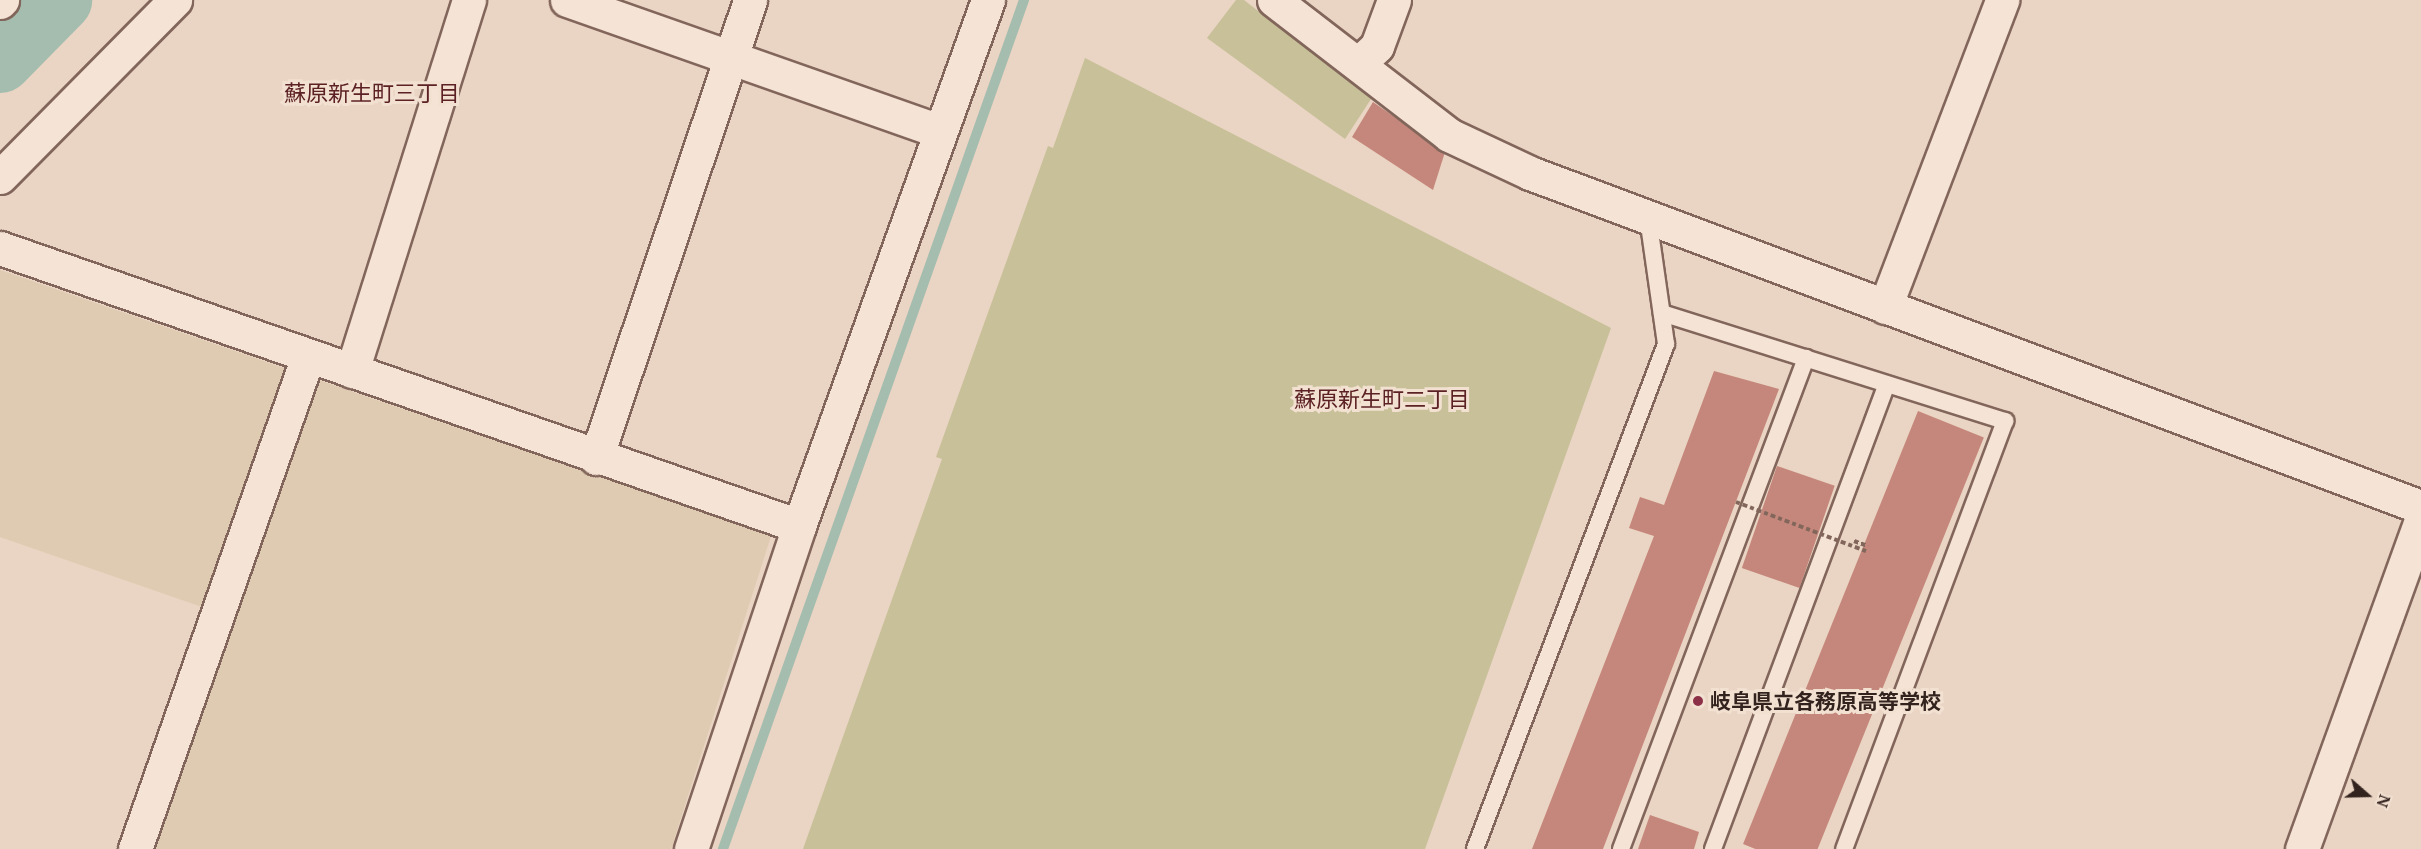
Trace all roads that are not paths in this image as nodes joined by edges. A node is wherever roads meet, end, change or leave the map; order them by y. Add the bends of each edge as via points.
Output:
1 (175, 0) edge
2 (469, 0) edge
3 (567, 0) edge
4 (750, 0) edge
5 (988, 0) edge
6 (1274, 0) edge
7 (1394, 0) edge
8 (2002, 0) edge
9 (731, 56) junction
10 (1358, 64) junction
11 (940, 131) junction
12 (0, 177) edge
13 (1648, 217) junction
14 (0, 248) edge
15 (1885, 307) junction
16 (1662, 313) junction
17 (308, 356) junction
18 (1806, 358) junction
19 (352, 371) junction
20 (1887, 384) junction
21 (596, 458) junction
22 (2421, 507) edge
23 (2421, 521) edge
24 (799, 526) junction
25 (135, 849) edge
26 (691, 849) edge
27 (1475, 849) edge
28 (1621, 849) edge
29 (1713, 849) edge
30 (1844, 849) edge
31 (2302, 849) edge

1 - 12 street
2 - 19 street
3 - 9 street
4 - 9 street
5 - 11 street
6 - 10 street
7 - 10 street via 1377,46
8 - 15 street
9 - 11 street
9 - 21 street
10 - 13 street via 1449,135 1530,173
11 - 24 street
13 - 15 street
13 - 16 lane
14 - 17 street
15 - 22 street
16 - 18 lane
16 - 27 lane via 1666,344
17 - 19 street
17 - 25 street
18 - 20 lane
18 - 28 lane
19 - 21 street
20 - 29 lane
20 - 30 lane via 2004,421
21 - 24 street
23 - 31 street
24 - 26 street

